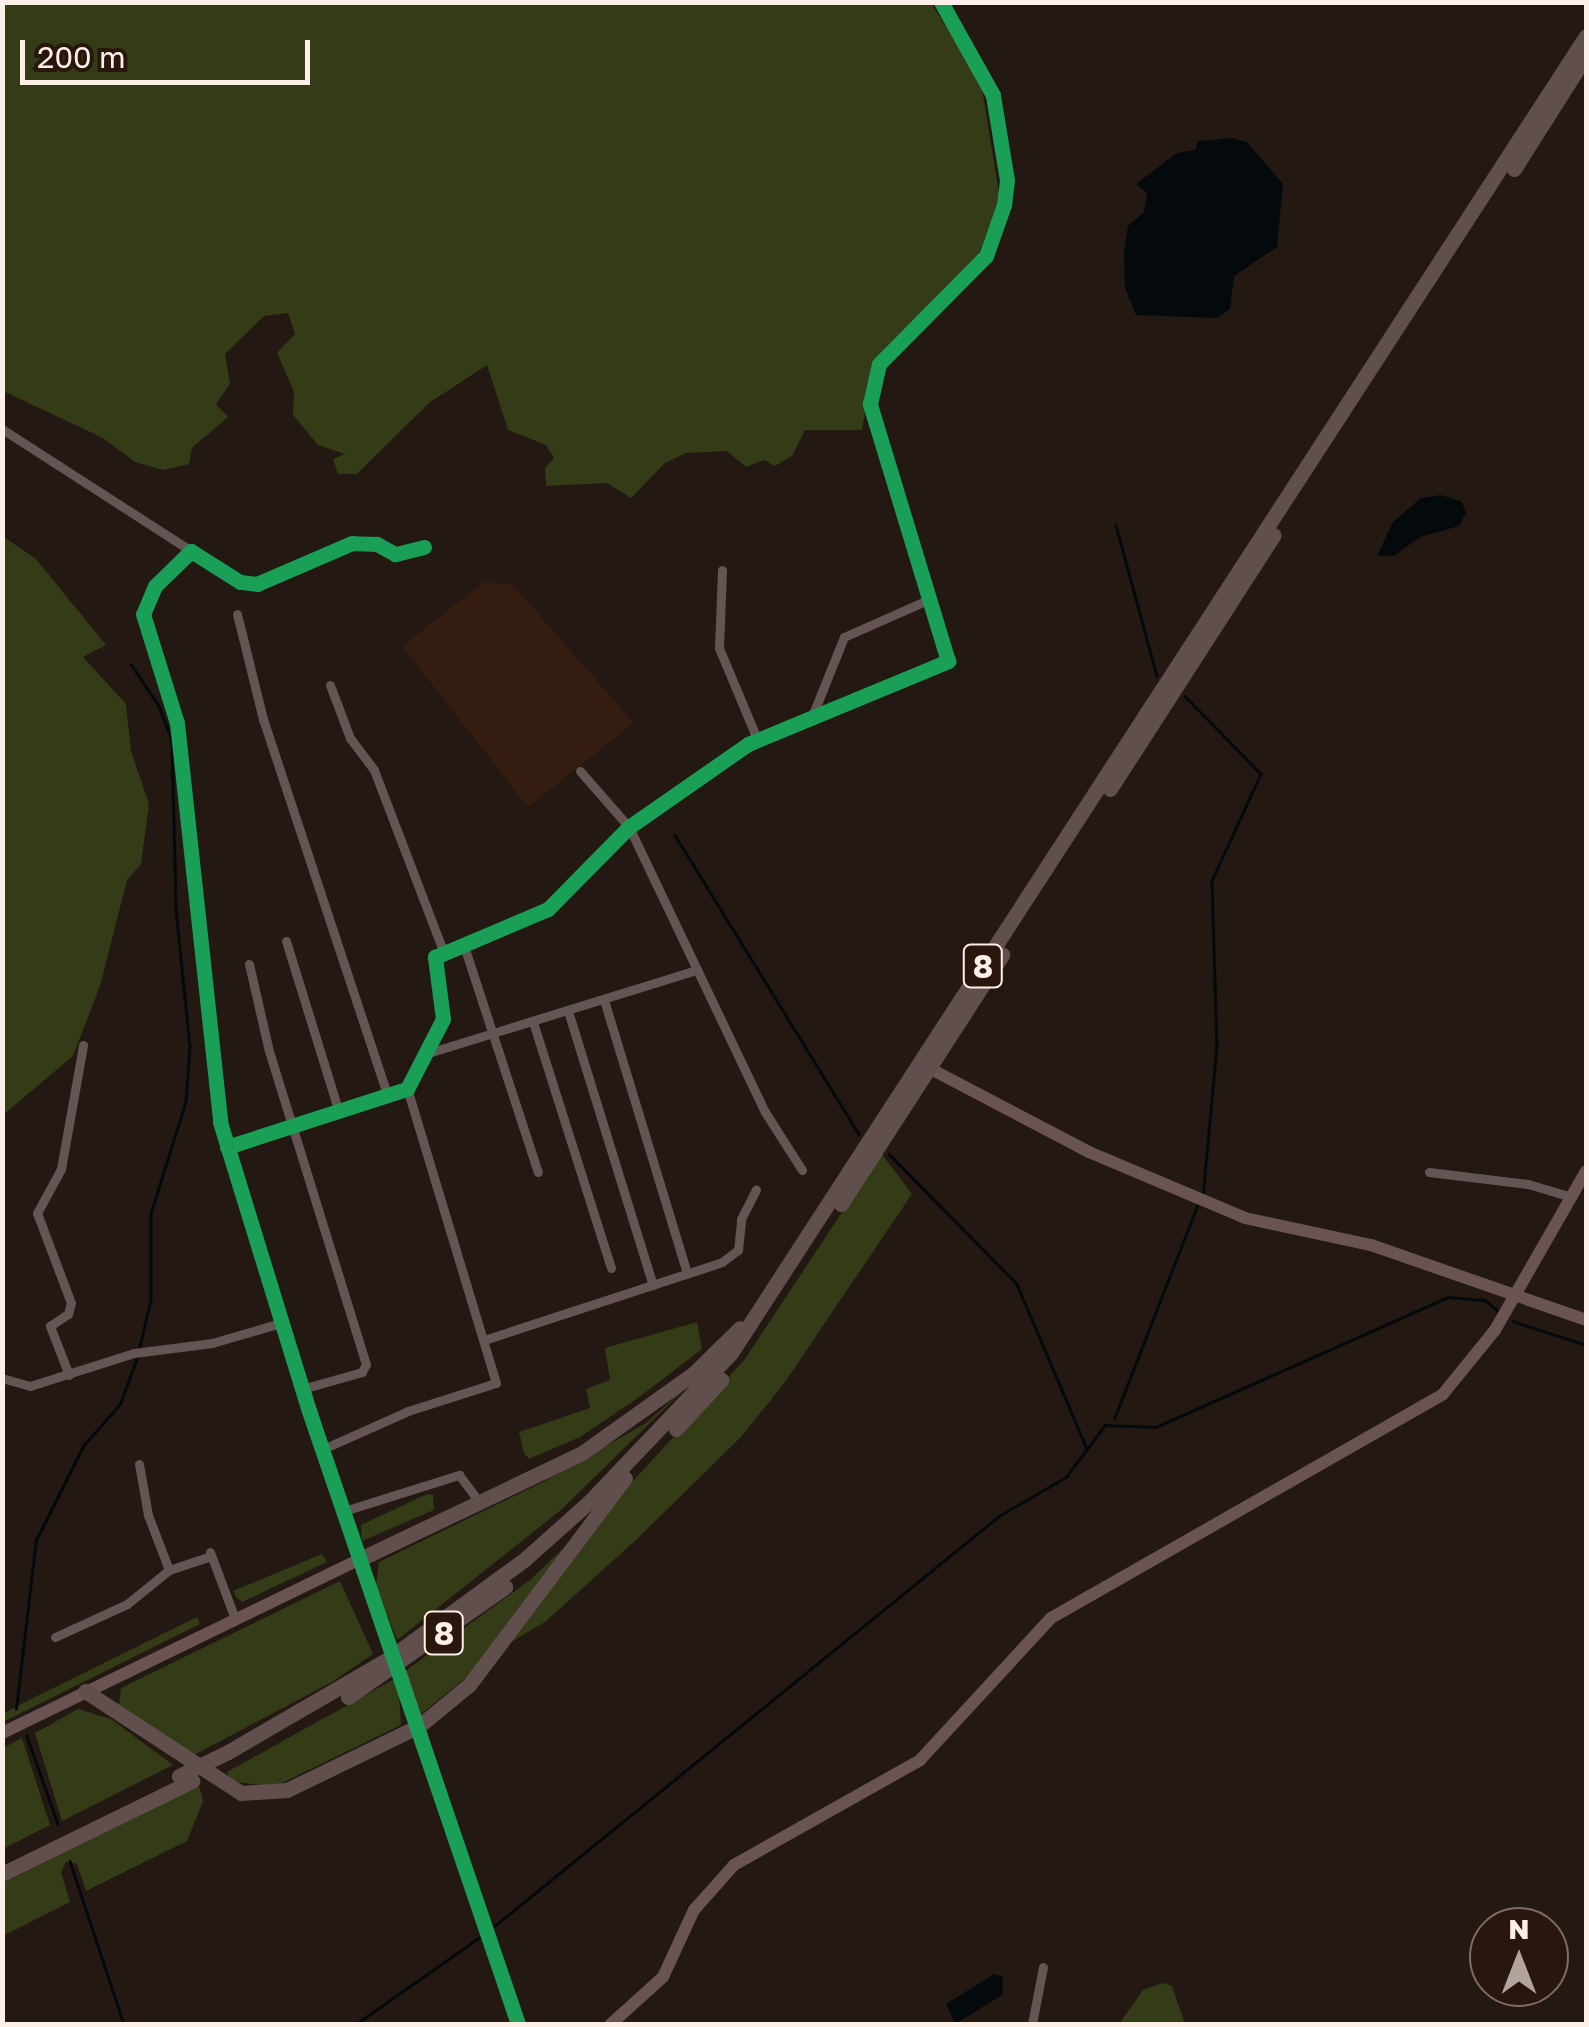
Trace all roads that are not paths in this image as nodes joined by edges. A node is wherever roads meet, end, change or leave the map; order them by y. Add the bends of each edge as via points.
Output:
1 (940, 2) edge
2 (1586, 36) edge
3 (1586, 55) edge
4 (2, 429) edge
5 (424, 547) dead end
6 (190, 551) junction
7 (722, 570) dead end
8 (932, 598) junction
9 (237, 614) dead end
10 (330, 685) dead end
11 (813, 714) junction
12 (757, 738) junction
13 (580, 770) dead end
14 (629, 827) junction
15 (286, 941) dead end
16 (464, 943) junction
17 (443, 951) junction
18 (249, 964) dead end
19 (697, 970) junction
20 (604, 1000) junction
21 (568, 1011) junction
22 (533, 1022) junction
23 (494, 1034) junction
24 (83, 1044) dead end
25 (425, 1054) junction
26 (929, 1068) junction
27 (408, 1090) junction
28 (388, 1096) junction
29 (339, 1112) junction
30 (292, 1127) junction
31 (227, 1147) junction
32 (802, 1170) dead end
33 (1586, 1171) edge
34 (538, 1172) dead end
35 (1429, 1172) dead end
36 (756, 1190) dead end
37 (1572, 1197) junction
38 (611, 1268) dead end
39 (688, 1274) junction
40 (652, 1284) junction
41 (1517, 1296) junction
42 (765, 1304) junction
43 (1586, 1320) edge
44 (281, 1323) junction
45 (484, 1340) junction
46 (69, 1376) junction
47 (2, 1378) edge
48 (302, 1390) junction
49 (323, 1449) junction
50 (139, 1464) dead end
51 (625, 1478) junction
52 (479, 1502) junction
53 (344, 1510) junction
54 (360, 1560) junction
55 (169, 1570) junction
56 (235, 1620) junction
57 (54, 1637) dead end
58 (392, 1649) dead end
59 (401, 1673) dead end
60 (86, 1691) junction
61 (419, 1726) junction
62 (2, 1733) edge
63 (234, 1754) junction
64 (185, 1778) junction
65 (2, 1862) edge
66 (2, 1874) edge
67 (1043, 1967) dead end
68 (518, 2024) edge
69 (611, 2024) edge
70 (1032, 2024) edge

1 - 8 street via 993,95 1007,180 986,256 879,364 870,404
2 - 42 highway, 8
3 - 26 highway, 8
4 - 6 street
5 - 6 street via 396,554 377,544 352,543 258,584 240,582
6 - 31 street via 155,586 143,614 177,723 211,1070
7 - 12 street via 719,648
8 - 11 street via 844,637
8 - 11 street via 948,661
9 - 28 street via 263,720
10 - 17 street via 350,738 374,770
11 - 12 street
12 - 14 street
13 - 14 street
14 - 16 street via 548,909
14 - 19 street
15 - 29 street
16 - 17 street
16 - 23 street
17 - 25 street via 435,957 444,1019
18 - 30 street
19 - 20 street
19 - 32 street via 765,1112
20 - 21 street
20 - 39 street
21 - 22 street
21 - 40 street
22 - 23 street
22 - 38 street
23 - 25 street
23 - 34 street
24 - 46 street via 61,1169 37,1213 72,1303 50,1326
25 - 27 street
26 - 41 street via 1090,1152 1246,1218 1371,1244
26 - 51 highway, 8 via 740,1356 707,1399
27 - 28 street
27 - 45 street
28 - 29 street
29 - 30 street
30 - 31 street
30 - 48 street via 366,1364 362,1372
31 - 44 street
33 - 37 street
35 - 37 street via 1528,1184
36 - 39 street via 741,1219 738,1250
37 - 41 street
39 - 40 street
40 - 45 street
41 - 43 street
41 - 69 street via 1472,1366 1443,1394 1070,1605 920,1760 734,1865 694,1910 663,1977
42 - 52 highway via 644,1412 582,1453
42 - 63 highway, 8 via 700,1391 524,1558 388,1658
44 - 46 street via 212,1343 138,1352
44 - 48 street
45 - 49 street via 496,1383 408,1411
46 - 47 street via 30,1386
48 - 49 street
49 - 53 street
50 - 55 street
51 - 61 highway via 469,1685
51 - 63 highway, 8 via 474,1612 324,1712
52 - 53 street via 460,1475
52 - 54 highway
53 - 54 street
54 - 56 street
54 - 58 street
55 - 56 street via 210,1553
55 - 57 street via 127,1604
56 - 60 street
59 - 61 street
60 - 61 highway via 224,1784 262,1795
60 - 62 street
61 - 68 street
63 - 64 highway, 8
64 - 65 highway, 8
64 - 66 highway, 8
67 - 70 street

